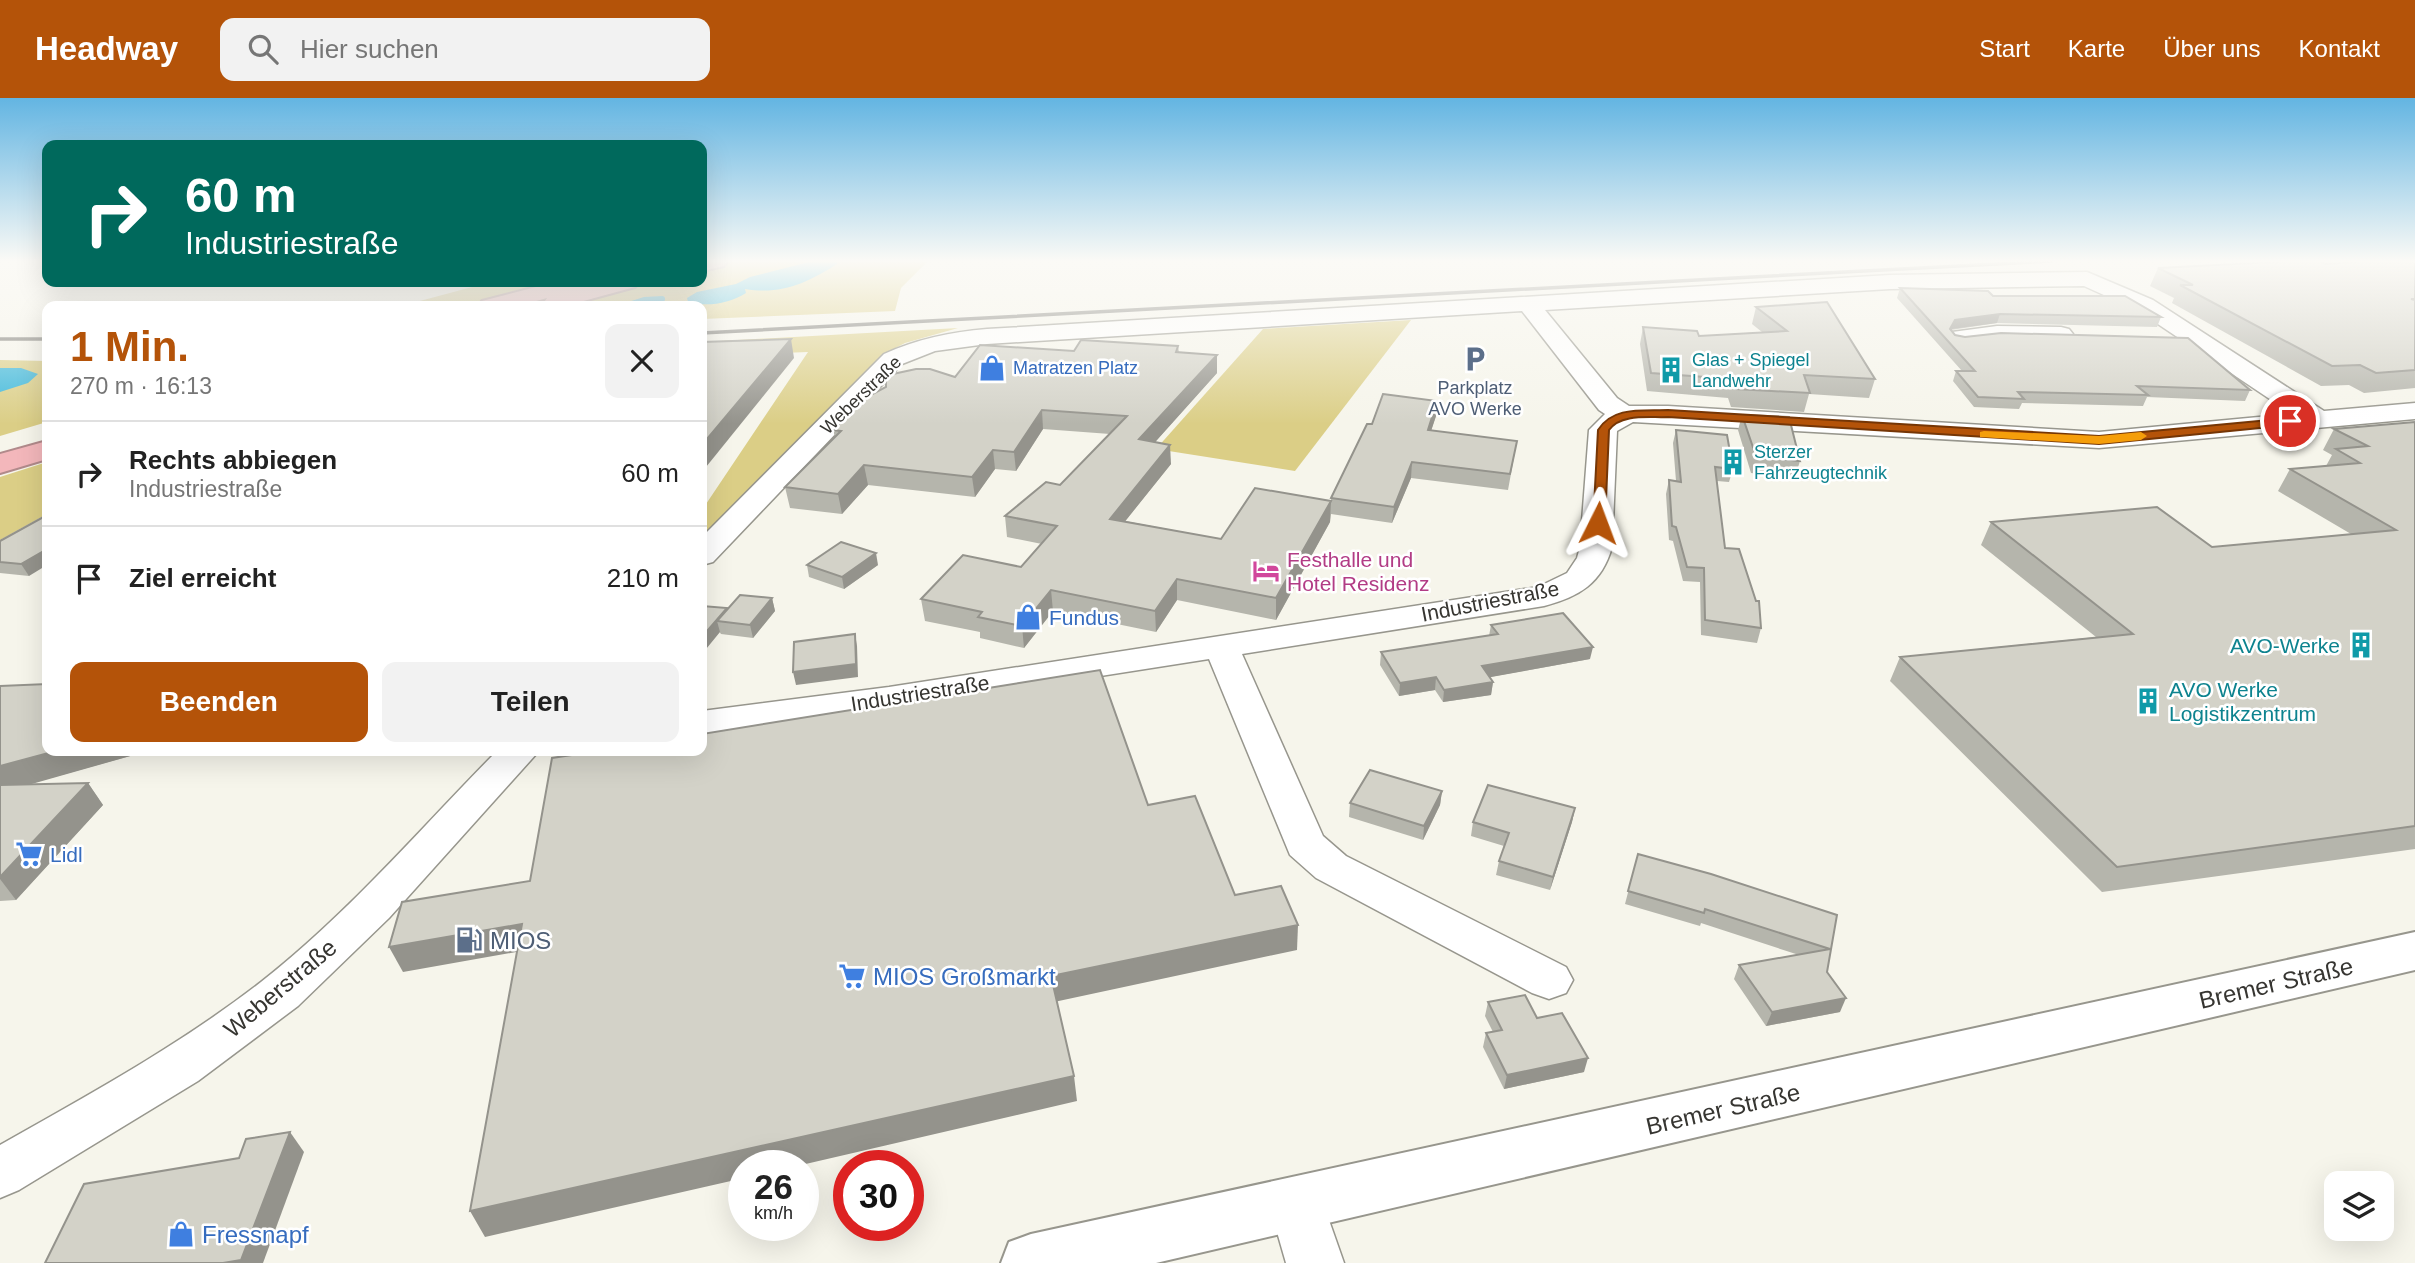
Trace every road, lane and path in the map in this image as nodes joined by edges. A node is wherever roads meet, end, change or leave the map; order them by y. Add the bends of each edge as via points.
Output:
1 (1339, 315) edge
2 (1537, 315) edge
3 (2163, 315) edge
4 (2078, 335) edge
5 (1961, 337) edge
6 (2145, 337) edge
7 (2199, 338) junction
8 (2415, 411) edge
9 (1623, 415) junction
10 (2317, 419) junction
11 (42, 435) edge
12 (0, 447) edge
13 (42, 451) edge
14 (0, 464) edge
15 (707, 550) edge
16 (1221, 646) junction
17 (707, 722) edge
18 (514, 756) edge
19 (2415, 951) edge
20 (1549, 980) dead end
21 (0, 1173) edge
22 (1297, 1204) junction
23 (1031, 1263) edge
24 (1315, 1263) edge

1 - 15 street, Weberstraße via 1045,333 913,348 893,359
2 - 9 street via 1608,404
3 - 7 street, Weberstraße
4 - 5 street
6 - 7 street
7 - 10 street
8 - 10 street
9 - 10 street via 2099,440
9 - 16 street, Industriestraße via 1609,421 1604,430 1597,547 1581,579 1565,589
11 - 12 highway
13 - 14 highway
16 - 17 street, Industriestraße
16 - 20 street via 1305,844 1331,867
18 - 21 street, Weberstraße via 281,993 168,1073
19 - 22 street, Bremer Straße
22 - 23 street, Bremer Straße
22 - 24 street

